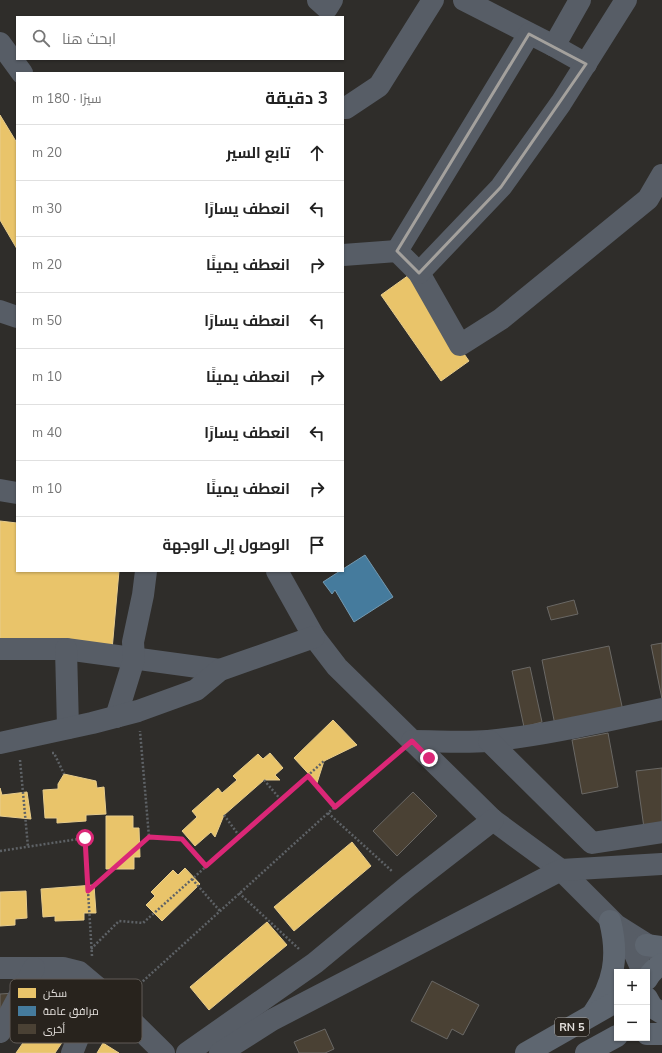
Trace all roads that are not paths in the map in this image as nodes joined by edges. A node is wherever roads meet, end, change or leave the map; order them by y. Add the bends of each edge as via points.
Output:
1 (432, 0) edge
2 (464, 0) edge
3 (580, 0) edge
4 (626, 0) edge
5 (530, 34) junction
6 (0, 43) edge
7 (554, 46) junction
8 (586, 64) junction
9 (21, 72) edge
10 (344, 108) edge
11 (662, 175) edge
12 (397, 251) junction
13 (344, 255) edge
14 (419, 273) junction
15 (0, 311) edge
16 (16, 317) edge
17 (0, 490) edge
18 (16, 493) edge
19 (146, 572) edge
20 (278, 572) edge
21 (314, 637) junction
22 (0, 649) edge
23 (66, 649) junction
24 (134, 659) junction
25 (220, 670) junction
26 (662, 709) edge
27 (116, 717) junction
28 (68, 728) junction
29 (9, 741) edge
30 (412, 741) junction
31 (489, 741) junction
32 (493, 820) junction
33 (662, 832) edge
34 (662, 864) edge
35 (561, 870) junction
36 (613, 923) junction
37 (657, 949) edge
38 (662, 964) edge
39 (0, 968) edge
40 (34, 968) junction
41 (642, 969) edge
42 (650, 975) edge
43 (28, 979) edge
44 (87, 979) edge
45 (614, 1002) edge
46 (10, 1013) edge
47 (592, 1014) junction
48 (142, 1031) edge
49 (0, 1032) edge
50 (650, 1034) edge
51 (662, 1034) edge
52 (614, 1039) edge
53 (76, 1043) edge
54 (72, 1053) edge
55 (164, 1053) edge
56 (187, 1053) edge
57 (220, 1053) edge
58 (526, 1053) edge
59 (586, 1053) edge

1 - 10 street via 379,86
2 - 5 street
3 - 7 street
4 - 8 street
5 - 7 street
5 - 12 street
6 - 9 street
7 - 8 street
8 - 14 street via 501,187
11 - 14 street via 648,199 501,319 460,345
12 - 13 street
12 - 14 street
15 - 16 street
17 - 18 street
19 - 24 street via 133,642
20 - 21 street
21 - 25 street
21 - 30 street via 337,667
22 - 23 street
23 - 24 street
23 - 28 street
24 - 25 street
24 - 27 street
25 - 27 street via 196,690
26 - 31 street via 553,732
27 - 28 street
28 - 29 street
30 - 31 street
30 - 32 street
31 - 33 street via 592,843
32 - 35 street
32 - 56 street via 315,963
34 - 35 street
35 - 36 street
35 - 57 street via 272,1020
36 - 37 street
36 - 41 street via 635,954
36 - 47 main road, RN 5 via 613,970 609,986
38 - 42 main road
39 - 40 street
40 - 43 street
40 - 44 street via 63,968 79,972
45 - 47 main road, RN 5
46 - 49 street
47 - 58 main road, RN 5
48 - 55 street
50 - 51 main road
52 - 59 main road, RN 5
53 - 54 street

